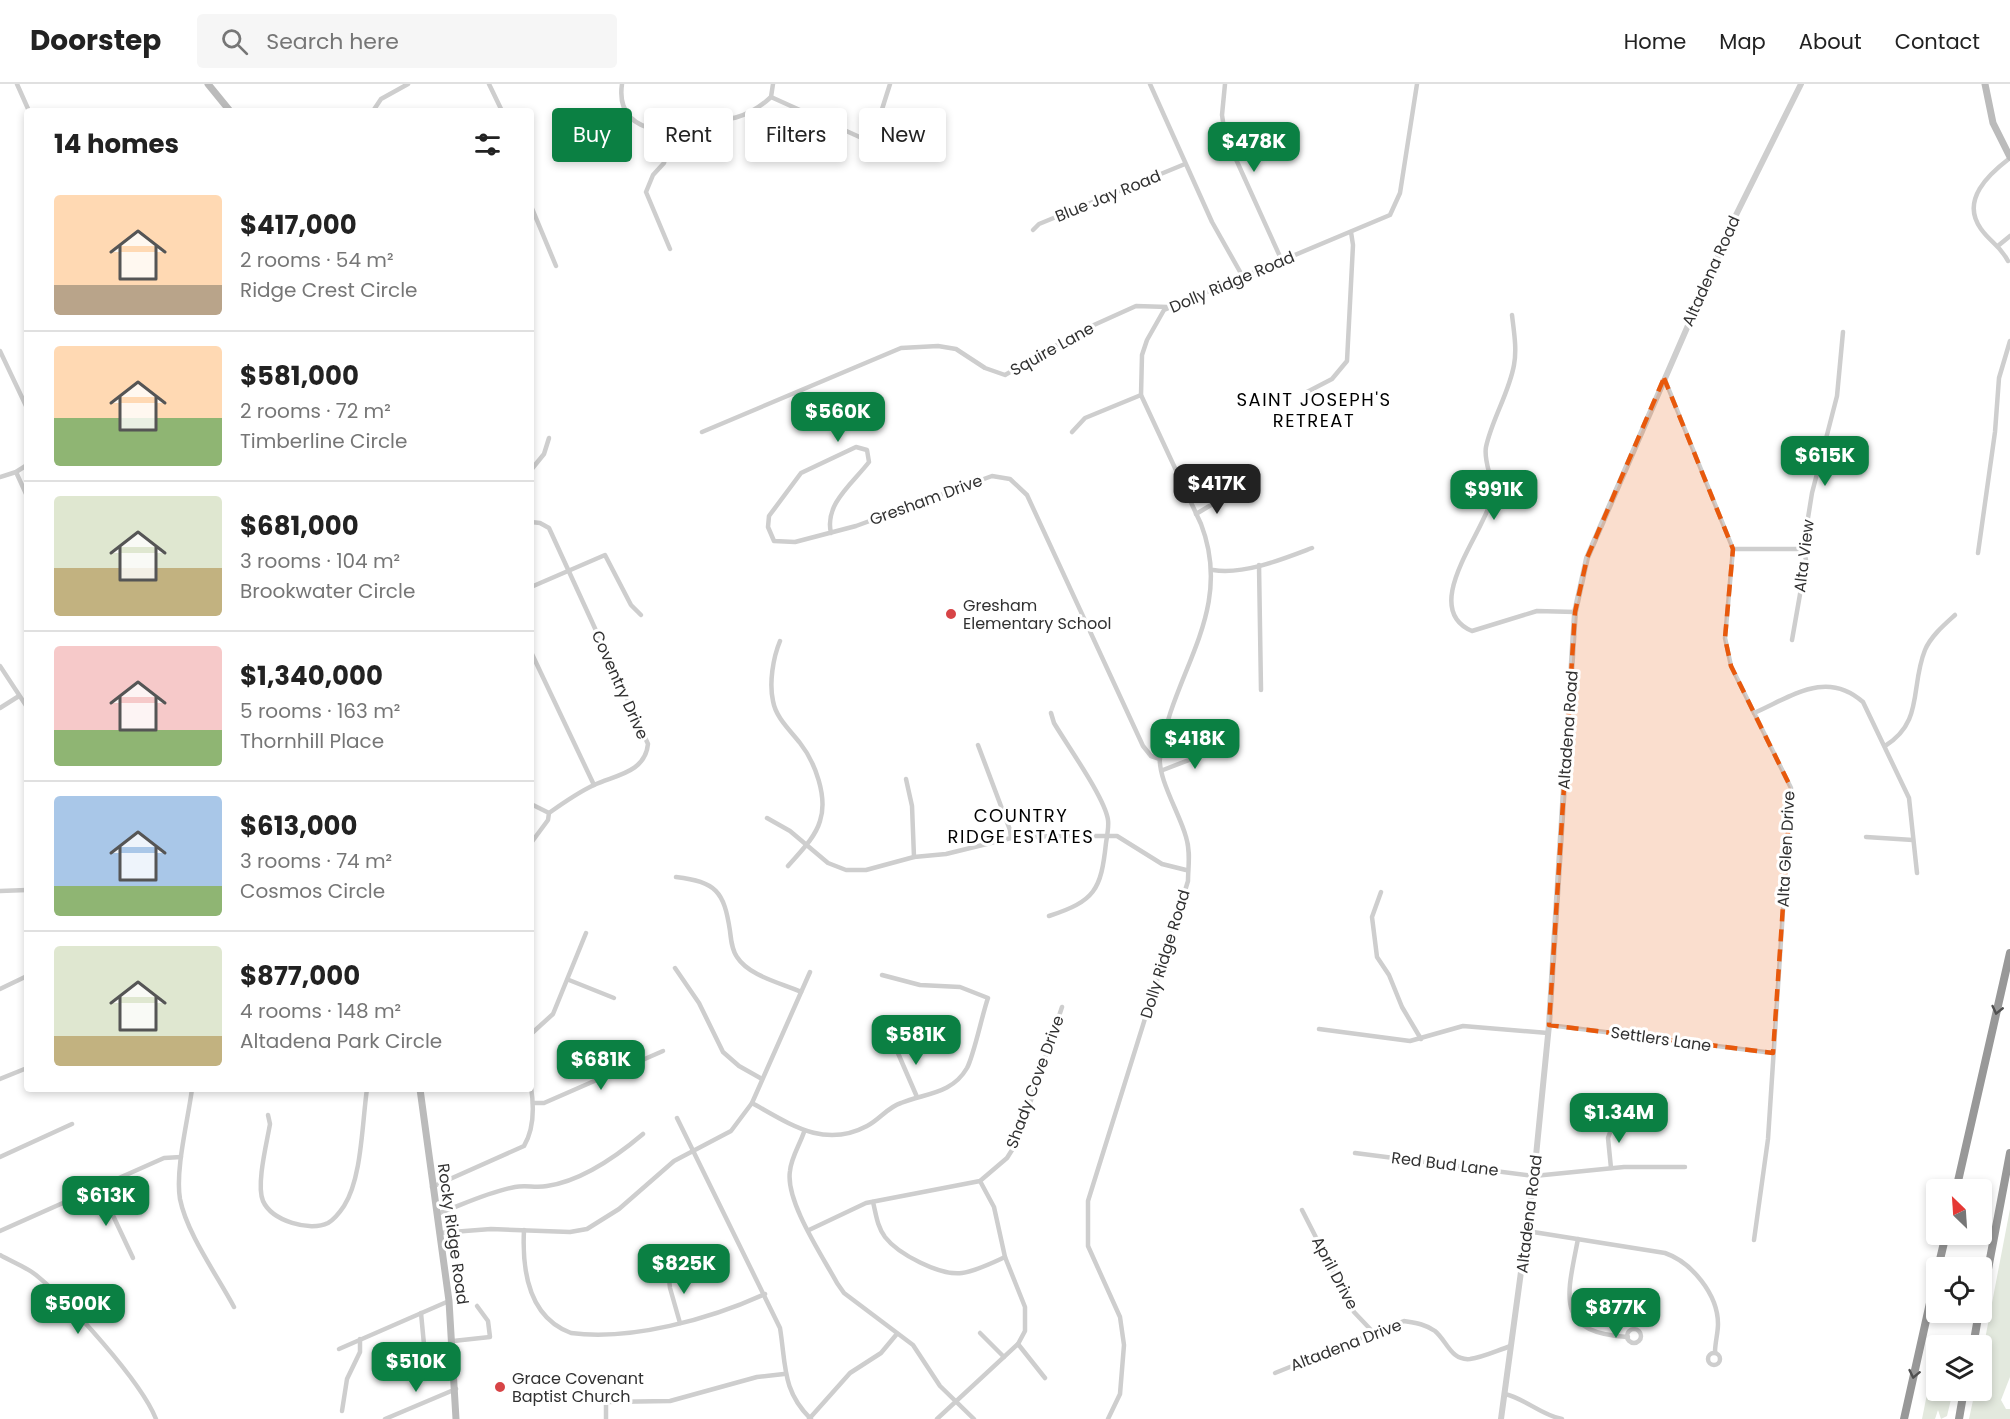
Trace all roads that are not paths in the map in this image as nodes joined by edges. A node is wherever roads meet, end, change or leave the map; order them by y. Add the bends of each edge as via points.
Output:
1 (17, 84) edge
2 (208, 84) edge
3 (408, 84) edge
4 (489, 84) edge
5 (622, 84) edge
6 (773, 84) edge
7 (890, 84) edge
8 (1150, 84) edge
9 (1225, 84) edge
10 (1417, 84) edge
11 (1800, 84) edge
12 (1985, 84) edge
13 (771, 97) junction
14 (27, 108) edge
15 (227, 108) edge
16 (375, 108) edge
17 (501, 108) edge
18 (733, 119) edge
19 (644, 126) edge
20 (2010, 157) edge
21 (663, 162) edge
22 (1185, 164) junction
23 (534, 213) edge
24 (1033, 230) dead end
25 (1351, 232) junction
26 (2010, 236) edge
27 (1999, 245) junction
28 (670, 249) dead end
29 (1282, 261) junction
30 (2008, 261) dead end
31 (556, 266) dead end
32 (1243, 277) junction
33 (1171, 307) junction
34 (1512, 315) dead end
35 (1843, 332) dead end
36 (2010, 341) edge
37 (0, 351) edge
38 (1664, 378) junction
39 (1307, 392) dead end
40 (1141, 395) junction
41 (24, 402) edge
42 (702, 432) dead end
43 (1072, 432) dead end
44 (549, 438) dead end
45 (534, 466) edge
46 (24, 467) edge
47 (16, 472) junction
48 (0, 477) edge
49 (24, 489) edge
50 (1217, 493) dead end
51 (1196, 514) junction
52 (534, 522) edge
53 (831, 533) junction
54 (1312, 548) dead end
55 (1734, 549) junction
56 (1803, 549) junction
57 (1978, 552) dead end
58 (1259, 565) junction
59 (568, 570) junction
60 (1213, 570) junction
61 (534, 586) edge
62 (1575, 612) junction
63 (641, 615) dead end
64 (1955, 615) dead end
65 (1792, 639) dead end
66 (780, 642) dead end
67 (534, 658) edge
68 (0, 666) edge
69 (1261, 690) dead end
70 (19, 696) junction
71 (24, 703) edge
72 (0, 708) edge
73 (1051, 713) dead end
74 (1754, 713) junction
75 (978, 745) dead end
76 (1886, 746) junction
77 (1220, 747) dead end
78 (1160, 759) junction
79 (1163, 770) junction
80 (906, 779) dead end
81 (594, 785) junction
82 (534, 806) edge
83 (549, 813) junction
84 (767, 818) dead end
85 (1107, 836) junction
86 (1866, 837) dead end
87 (1011, 838) junction
88 (534, 839) edge
89 (1913, 840) junction
90 (806, 845) junction
91 (914, 857) junction
92 (788, 866) dead end
93 (1186, 870) junction
94 (1917, 873) dead end
95 (676, 877) dead end
96 (24, 890) edge
97 (0, 891) edge
98 (1381, 892) dead end
99 (1049, 916) dead end
100 (586, 933) dead end
101 (2010, 953) edge
102 (675, 968) dead end
103 (810, 972) dead end
104 (882, 975) dead end
105 (24, 977) edge
106 (569, 980) junction
107 (0, 988) edge
108 (801, 992) junction
109 (615, 998) dead end
110 (1062, 1007) dead end
111 (1549, 1025) junction
112 (1319, 1029) dead end
113 (534, 1031) edge
114 (1548, 1033) junction
115 (1421, 1039) junction
116 (894, 1044) dead end
117 (663, 1051) dead end
118 (1773, 1053) junction
119 (24, 1069) edge
120 (0, 1079) edge
121 (762, 1079) junction
122 (192, 1092) edge
123 (366, 1092) edge
124 (420, 1092) edge
125 (532, 1092) edge
126 (917, 1097) junction
127 (533, 1103) junction
128 (752, 1103) junction
129 (268, 1115) dead end
130 (1615, 1118) dead end
131 (677, 1119) dead end
132 (72, 1124) dead end
133 (804, 1132) junction
134 (643, 1134) dead end
135 (693, 1151) junction
136 (1354, 1152) dead end
137 (2010, 1153) edge
138 (0, 1157) edge
139 (181, 1157) junction
140 (1685, 1167) dead end
141 (1611, 1168) junction
142 (1534, 1176) junction
143 (1959, 1179) edge
144 (980, 1181) junction
145 (432, 1187) junction
146 (100, 1188) junction
147 (873, 1202) junction
148 (1302, 1210) dead end
149 (436, 1214) junction
150 (1, 1228) edge
151 (524, 1230) junction
152 (809, 1230) junction
153 (1527, 1231) junction
154 (439, 1233) junction
155 (1578, 1239) junction
156 (1754, 1240) dead end
157 (0, 1255) edge
158 (1005, 1257) junction
159 (1990, 1257) edge
160 (133, 1258) dead end
161 (668, 1270) dead end
162 (765, 1294) junction
163 (449, 1301) junction
164 (234, 1306) dead end
165 (477, 1306) dead end
166 (421, 1314) junction
167 (1926, 1321) edge
168 (680, 1323) junction
169 (1373, 1332) junction
170 (980, 1333) dead end
171 (896, 1335) junction
172 (1628, 1337) dead end
173 (360, 1339) junction
174 (453, 1341) junction
175 (1018, 1344) junction
176 (1511, 1346) junction
177 (339, 1348) dead end
178 (1715, 1352) dead end
179 (1004, 1357) junction
180 (420, 1359) dead end
181 (1275, 1373) dead end
182 (784, 1374) junction
183 (1045, 1378) dead end
184 (456, 1389) junction
185 (1505, 1394) junction
186 (1962, 1401) edge
187 (954, 1402) junction
188 (342, 1411) dead end
189 (156, 1419) edge
190 (385, 1419) edge
191 (456, 1419) edge
192 (606, 1419) edge
193 (810, 1419) edge
194 (937, 1419) edge
195 (974, 1419) edge
196 (1108, 1419) edge
197 (1501, 1419) edge
198 (1562, 1419) edge
199 (1904, 1419) edge
200 (1959, 1419) edge

1 - 14 street
2 - 15 main road
3 - 16 street via 381,99
4 - 17 street
5 - 19 street via 620,97 625,112
6 - 13 street
7 - 13 street via 877,125 864,139
8 - 22 street
9 - 29 street via 1225,135
10 - 25 street, Dolly Ridge Road via 1396,207 1386,217
11 - 38 street, Altadena Road via 1759,165
12 - 20 main road via 1993,123
13 - 18 street via 757,110
20 - 27 street via 1981,184 1974,203 1979,227
21 - 28 street via 652,175 646,192
22 - 24 street, Blue Jay Road via 1039,224
22 - 32 street
23 - 31 street
25 - 29 street, Dolly Ridge Road
25 - 39 street via 1347,361 1334,377
26 - 27 street
27 - 30 street
29 - 32 street, Dolly Ridge Road
32 - 33 street, Dolly Ridge Road
33 - 40 street, Dolly Ridge Road via 1164,310 1147,340 1140,367
33 - 42 street, Squire Lane via 1136,306 1085,328 1005,375 985,368 956,349 901,348
34 - 62 street via 1514,366 1486,449 1492,498 1453,582 1451,598 1462,624 1472,631 1537,610
35 - 56 street, Alta View via 1837,396 1812,493
36 - 57 street via 1999,378
37 - 41 street
38 - 55 street, Alta Glen Drive
38 - 62 street, Altadena Road via 1587,558
40 - 43 street via 1086,418
40 - 51 street, Dolly Ridge Road
44 - 45 street via 544,454
46 - 47 street
47 - 48 street
47 - 49 street
50 - 51 street via 1211,505
51 - 60 street, Dolly Ridge Road via 1209,545
52 - 59 street, Coventry Drive via 549,528
53 - 53 street, Gresham Drive via 795,542 774,541 768,527 769,516 801,473 862,447 870,453 869,462 832,509
53 - 78 street, Gresham Drive via 992,476 1017,483 1027,495 1143,746
54 - 58 street
55 - 56 street
55 - 74 street, Alta Glen Drive via 1726,650
56 - 65 street, Alta View via 1806,560
58 - 60 street
58 - 69 street
59 - 61 street
59 - 63 street via 605,555 631,605
59 - 81 street, Coventry Drive via 648,744 644,760 637,767
60 - 78 street, Dolly Ridge Road via 1207,615 1165,733
62 - 111 street, Altadena Road
64 - 76 street via 1936,632 1926,648 1908,726
66 - 90 street via 773,702 782,721 802,745 820,789 821,821
67 - 81 street
68 - 70 street
70 - 71 street
70 - 72 street
73 - 85 street via 1101,802 1108,820
74 - 76 street via 1814,687 1839,687 1863,702
74 - 118 street, Alta Glen Drive via 1791,788
75 - 87 street
76 - 89 street via 1910,798
77 - 79 street
78 - 79 street, Dolly Ridge Road
79 - 93 street, Dolly Ridge Road via 1187,840
80 - 91 street via 912,806
81 - 83 street, Coventry Drive
82 - 83 street
83 - 88 street, Coventry Drive
84 - 90 street
85 - 87 street
85 - 93 street via 1126,839 1162,864
85 - 99 street via 1106,865 1098,884 1086,899
86 - 89 street
87 - 91 street via 946,854
89 - 94 street
90 - 91 street via 828,863 846,870 866,870
90 - 92 street
93 - 196 street, Dolly Ridge Road via 1188,881 1183,898 1088,1201 1088,1246 1120,1317 1124,1345 1120,1394
95 - 108 street via 707,883 722,897 732,946 743,965
96 - 97 street
98 - 115 street via 1372,917 1377,957
100 - 106 street
101 -> 143 highway
102 - 121 street via 699,1003 723,1052
103 - 108 street
104 - 126 street via 920,985 960,987 988,998 968,1067 947,1088
105 - 107 street
106 - 109 street
106 - 113 street via 553,1014
108 - 121 street
110 - 144 street, Shady Cove Drive via 1017,1142 1007,1158
111 - 114 street, Altadena Road
111 - 118 street, Settlers Lane
112 - 115 street via 1395,1041
114 - 115 street via 1463,1026
114 - 142 street, Altadena Road
116 - 126 street
117 - 127 street via 544,1103
118 - 156 street, Alta Glen Drive via 1768,1138
119 - 120 street
121 - 128 street
122 - 139 street
123 - 129 street via 349,1197 334,1219 321,1225 295,1223 275,1214 263,1201 260,1190
124 - 145 main road, Rocky Ridge Road
125 - 127 street
126 - 133 street via 897,1104 852,1133 830,1137
127 - 145 street via 531,1135 524,1146
128 - 133 street
128 - 135 street via 731,1131
130 - 141 street via 1608,1138
131 - 135 street
132 - 138 street
133 - 152 street via 789,1180
134 - 149 street via 619,1155 567,1180 545,1187 514,1187
135 - 151 street via 662,1169 619,1209 587,1229
135 - 162 street
136 - 142 street, Red Bud Lane
137 - 159 highway
139 - 146 street via 164,1158
139 - 164 street via 179,1184 184,1211
140 - 141 street, Red Bud Lane
141 - 142 street, Red Bud Lane
142 - 153 street, Altadena Road
144 - 147 street, Shady Cove Drive
144 - 158 street via 994,1207
145 - 149 main road, Rocky Ridge Road
146 - 150 street
146 - 160 street
147 - 152 street, Shady Cove Drive
147 - 158 street via 884,1236 931,1269 946,1274 964,1273
148 - 169 street, April Drive via 1354,1312
149 - 154 main road, Rocky Ridge Road
151 - 154 street
151 - 168 street via 526,1279 546,1317 560,1328 581,1334 654,1330
152 - 171 street via 844,1293
153 - 155 street
153 - 176 street, Altadena Road
154 - 163 main road, Rocky Ridge Road
155 - 172 street via 1570,1287 1573,1314 1590,1331
155 - 178 street via 1679,1258 1694,1271 1716,1309
157 - 189 street via 52,1289 142,1392
158 - 175 street via 1027,1315
161 - 168 street
162 - 168 street via 730,1310
162 - 182 street via 780,1328
163 - 166 street
163 - 174 main road, Rocky Ridge Road
165 - 174 street via 488,1321 490,1337
166 - 173 street
166 - 180 street via 426,1344 425,1355
167 -> 199 highway
169 - 176 street, Altadena Drive via 1404,1321 1424,1324 1437,1333 1451,1353 1470,1359
169 - 181 street, Altadena Drive
170 - 179 street
171 - 187 street via 913,1345
171 - 193 street via 881,1353 850,1373
173 - 177 street
173 - 188 street via 360,1352 346,1379
174 - 184 main road, Rocky Ridge Road
175 - 179 street
175 - 183 street
176 - 185 street, Altadena Road
179 - 187 street
182 - 192 street via 757,1377 670,1401 606,1402
182 - 193 street via 793,1399
184 - 190 street
184 - 191 main road, Rocky Ridge Road
185 - 197 street, Altadena Road
185 - 198 street
186 - 200 highway
187 - 194 street
187 - 195 street

